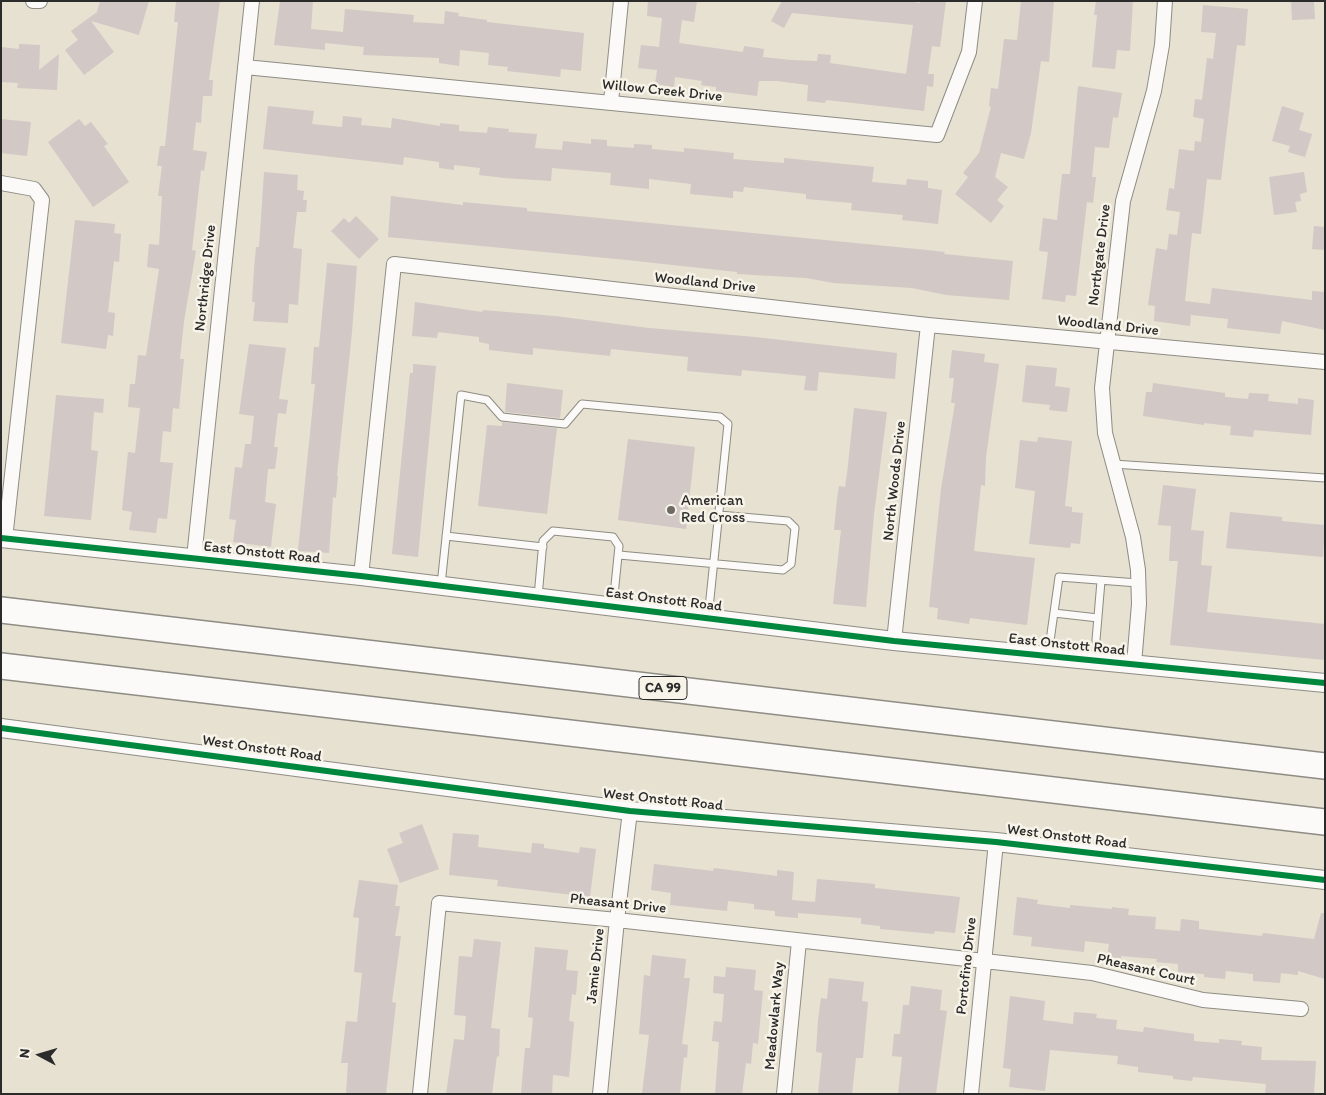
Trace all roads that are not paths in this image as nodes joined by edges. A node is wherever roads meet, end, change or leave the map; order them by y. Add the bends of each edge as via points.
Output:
1 (33, 1) edge
2 (40, 1) edge
3 (252, 1) edge
4 (621, 1) edge
5 (975, 1) edge
6 (1165, 1) edge
7 (245, 67) junction
8 (611, 102) junction
9 (1, 183) edge
10 (928, 324) junction
11 (1106, 342) junction
12 (1325, 362) edge
13 (1113, 464) junction
14 (1325, 478) edge
15 (719, 515) junction
16 (446, 536) junction
17 (3, 539) edge
18 (543, 547) junction
19 (618, 555) junction
20 (194, 558) junction
21 (714, 564) junction
22 (361, 576) junction
23 (1101, 581) junction
24 (1138, 583) junction
25 (440, 586) junction
26 (538, 597) junction
27 (613, 606) junction
28 (1, 610) edge
29 (1054, 613) junction
30 (708, 618) junction
31 (1098, 618) junction
32 (1096, 640) dead end
33 (894, 641) junction
34 (1048, 655) junction
35 (1134, 664) junction
36 (1, 666) edge
37 (1325, 683) edge
38 (1, 728) edge
39 (1325, 766) edge
40 (630, 811) junction
41 (1325, 822) edge
42 (996, 842) junction
43 (1325, 880) edge
44 (617, 920) junction
45 (799, 941) junction
46 (984, 962) junction
47 (1301, 1008) dead end
48 (420, 1094) edge
49 (600, 1094) edge
50 (784, 1094) edge
51 (971, 1094) edge

1 - 2 street
3 - 7 street, Northridge Drive
4 - 8 street
5 - 8 street, Willow Creek Drive via 969,52 936,136
6 - 11 street, Northgate Drive via 1154,91 1123,201
7 - 8 street, Willow Creek Drive
7 - 20 street, Northridge Drive
9 - 17 street via 34,189 42,200
10 - 11 street, Woodland Drive
10 - 22 street, Woodland Drive via 394,264
10 - 33 street, North Woods Drive
11 - 12 street, Woodland Drive
11 - 13 street, Northgate Drive via 1102,388 1105,432
13 - 14 lane
13 - 24 street, Northgate Drive via 1133,537
15 - 16 lane via 728,424 720,417 582,404 565,424 502,417 487,400 461,395
15 - 21 lane
15 - 21 lane via 788,521 795,528 791,564 782,570
16 - 18 lane
16 - 25 lane
17 - 20 street, East Onstott Road
18 - 19 lane via 553,531 613,537 620,546
18 - 26 lane
19 - 21 lane
19 - 27 lane
20 - 22 street, East Onstott Road
21 - 30 lane
22 - 25 street, East Onstott Road
23 - 24 lane
23 - 29 lane via 1059,577
23 - 31 lane
24 - 35 street, Northgate Drive
25 - 26 street, East Onstott Road
26 - 27 street, East Onstott Road
27 - 30 street, East Onstott Road
28 - 39 highway, CA 99
29 - 31 lane
29 - 34 lane
30 - 33 street, East Onstott Road
31 - 32 lane
33 - 34 street, East Onstott Road
34 - 35 street, East Onstott Road
35 - 37 street, East Onstott Road
36 - 41 highway
38 - 40 street, West Onstott Road
40 - 42 street, West Onstott Road
40 - 44 street, Jamie Drive
42 - 43 street, West Onstott Road
42 - 46 street, Portofino Drive
44 - 45 street, Pheasant Drive
44 - 48 street, Pheasant Drive via 438,903
44 - 49 street, Jamie Drive
45 - 46 street, Pheasant Drive
45 - 50 street, Meadowlark Way
46 - 47 street, Pheasant Court via 1092,973 1203,1000
46 - 51 street, Portofino Drive

